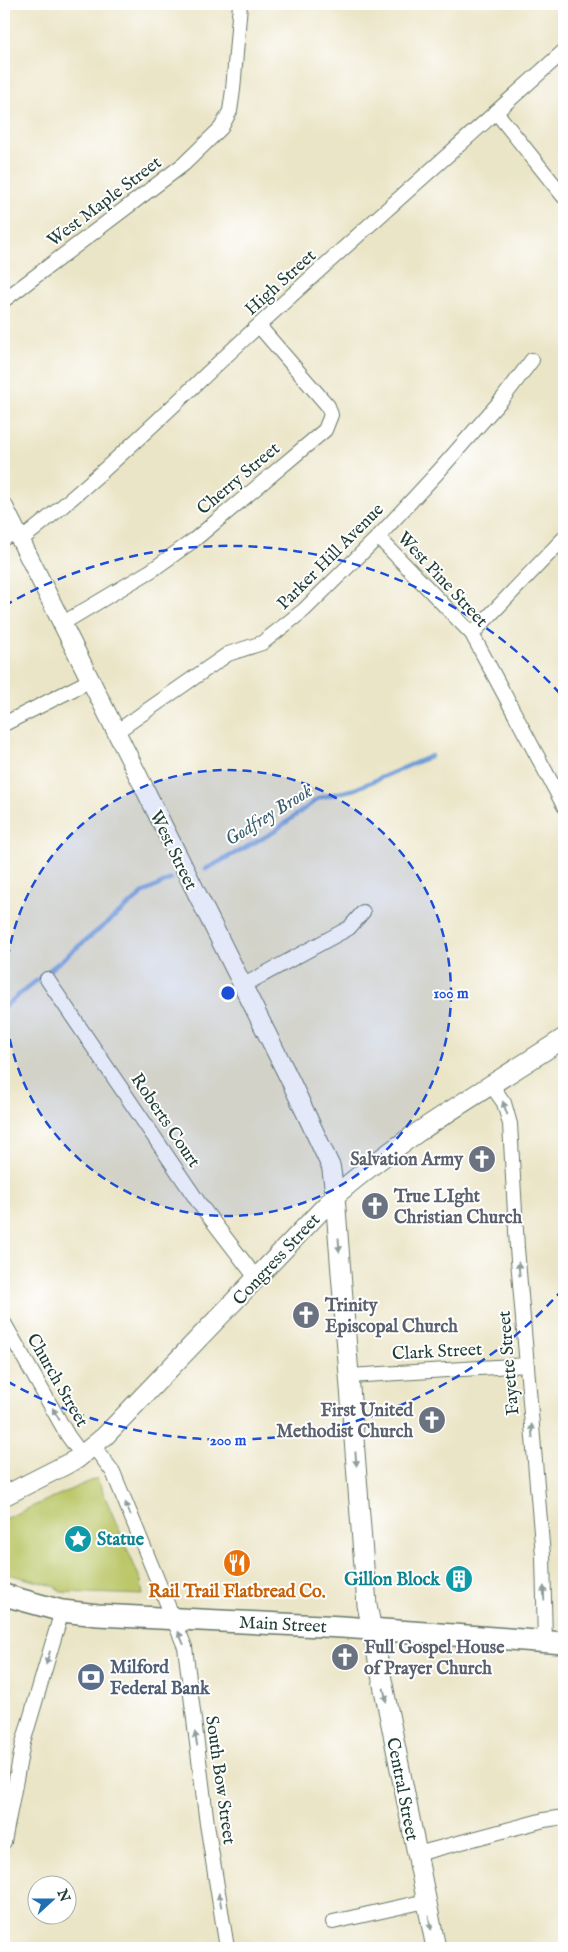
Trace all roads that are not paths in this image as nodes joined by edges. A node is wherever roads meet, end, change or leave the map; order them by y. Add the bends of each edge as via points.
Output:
1 (240, 4) edge
2 (564, 51) edge
3 (496, 112) junction
4 (564, 197) edge
5 (4, 300) edge
6 (259, 326) junction
7 (532, 360) dead end
8 (4, 506) edge
9 (14, 537) edge
10 (378, 537) junction
11 (564, 538) edge
12 (63, 623) junction
13 (472, 634) junction
14 (91, 680) junction
15 (4, 724) edge
16 (116, 732) junction
17 (564, 806) edge
18 (363, 912) dead end
19 (47, 979) dead end
20 (244, 985) junction
21 (564, 1038) edge
22 (492, 1086) junction
23 (336, 1196) junction
24 (257, 1279) junction
25 (4, 1323) edge
26 (527, 1365) junction
27 (349, 1376) junction
28 (88, 1451) junction
29 (4, 1496) edge
30 (4, 1594) edge
31 (62, 1611) junction
32 (173, 1619) junction
33 (371, 1630) junction
34 (555, 1642) edge
35 (564, 1818) edge
36 (4, 1842) edge
37 (416, 1854) junction
38 (426, 1901) junction
39 (334, 1922) dead end
40 (227, 1948) edge
41 (436, 1948) edge

1 - 5 street, West Maple Street via 230,111 222,127 184,164
2 - 3 street, High Street
3 - 4 street
3 - 6 street, High Street via 428,170
6 - 9 street, High Street via 110,466
6 - 12 street, Cherry Street via 328,406 331,414 325,430 194,540 152,570
7 - 10 street, Parker Hill Avenue via 503,398
8 - 9 street, West Street
9 - 12 street, West Street
10 - 13 street, West Pine Street
10 - 16 street, Parker Hill Avenue via 277,633 262,643 228,654
11 - 13 street
12 - 14 street, West Street
13 - 17 street, West Pine Street
14 - 15 street
14 - 16 street, West Street
16 - 20 street, West Street
18 - 20 street via 349,928
19 - 24 street, Roberts Court via 201,1206
20 - 23 street, West Street via 331,1167
21 - 22 main road, Congress Street
22 - 23 main road, Congress Street via 390,1152
26 -> 22 street, Fayette Street via 510,1124 504,1102
23 - 24 main road, Congress Street
23 -> 27 main road, Central Street
24 - 28 main road, Congress Street via 138,1404
28 -> 25 street, Church Street via 68,1436
26 - 27 street, Clark Street
34 -> 26 street, Fayette Street via 543,1556
27 -> 33 main road, Central Street
28 - 29 main road, Congress Street
32 -> 28 street, Church Street via 113,1472
30 - 31 main road, Main Street
31 - 32 main road, Main Street
31 -> 36 street via 22,1743
32 - 33 main road, Main Street
40 -> 32 street, South Bow Street via 207,1824 185,1647
33 - 34 main road, Main Street
33 -> 37 main road, Central Street
35 - 37 street via 544,1820
37 - 38 main road, Central Street
38 - 39 street
38 -> 41 main road, Central Street

